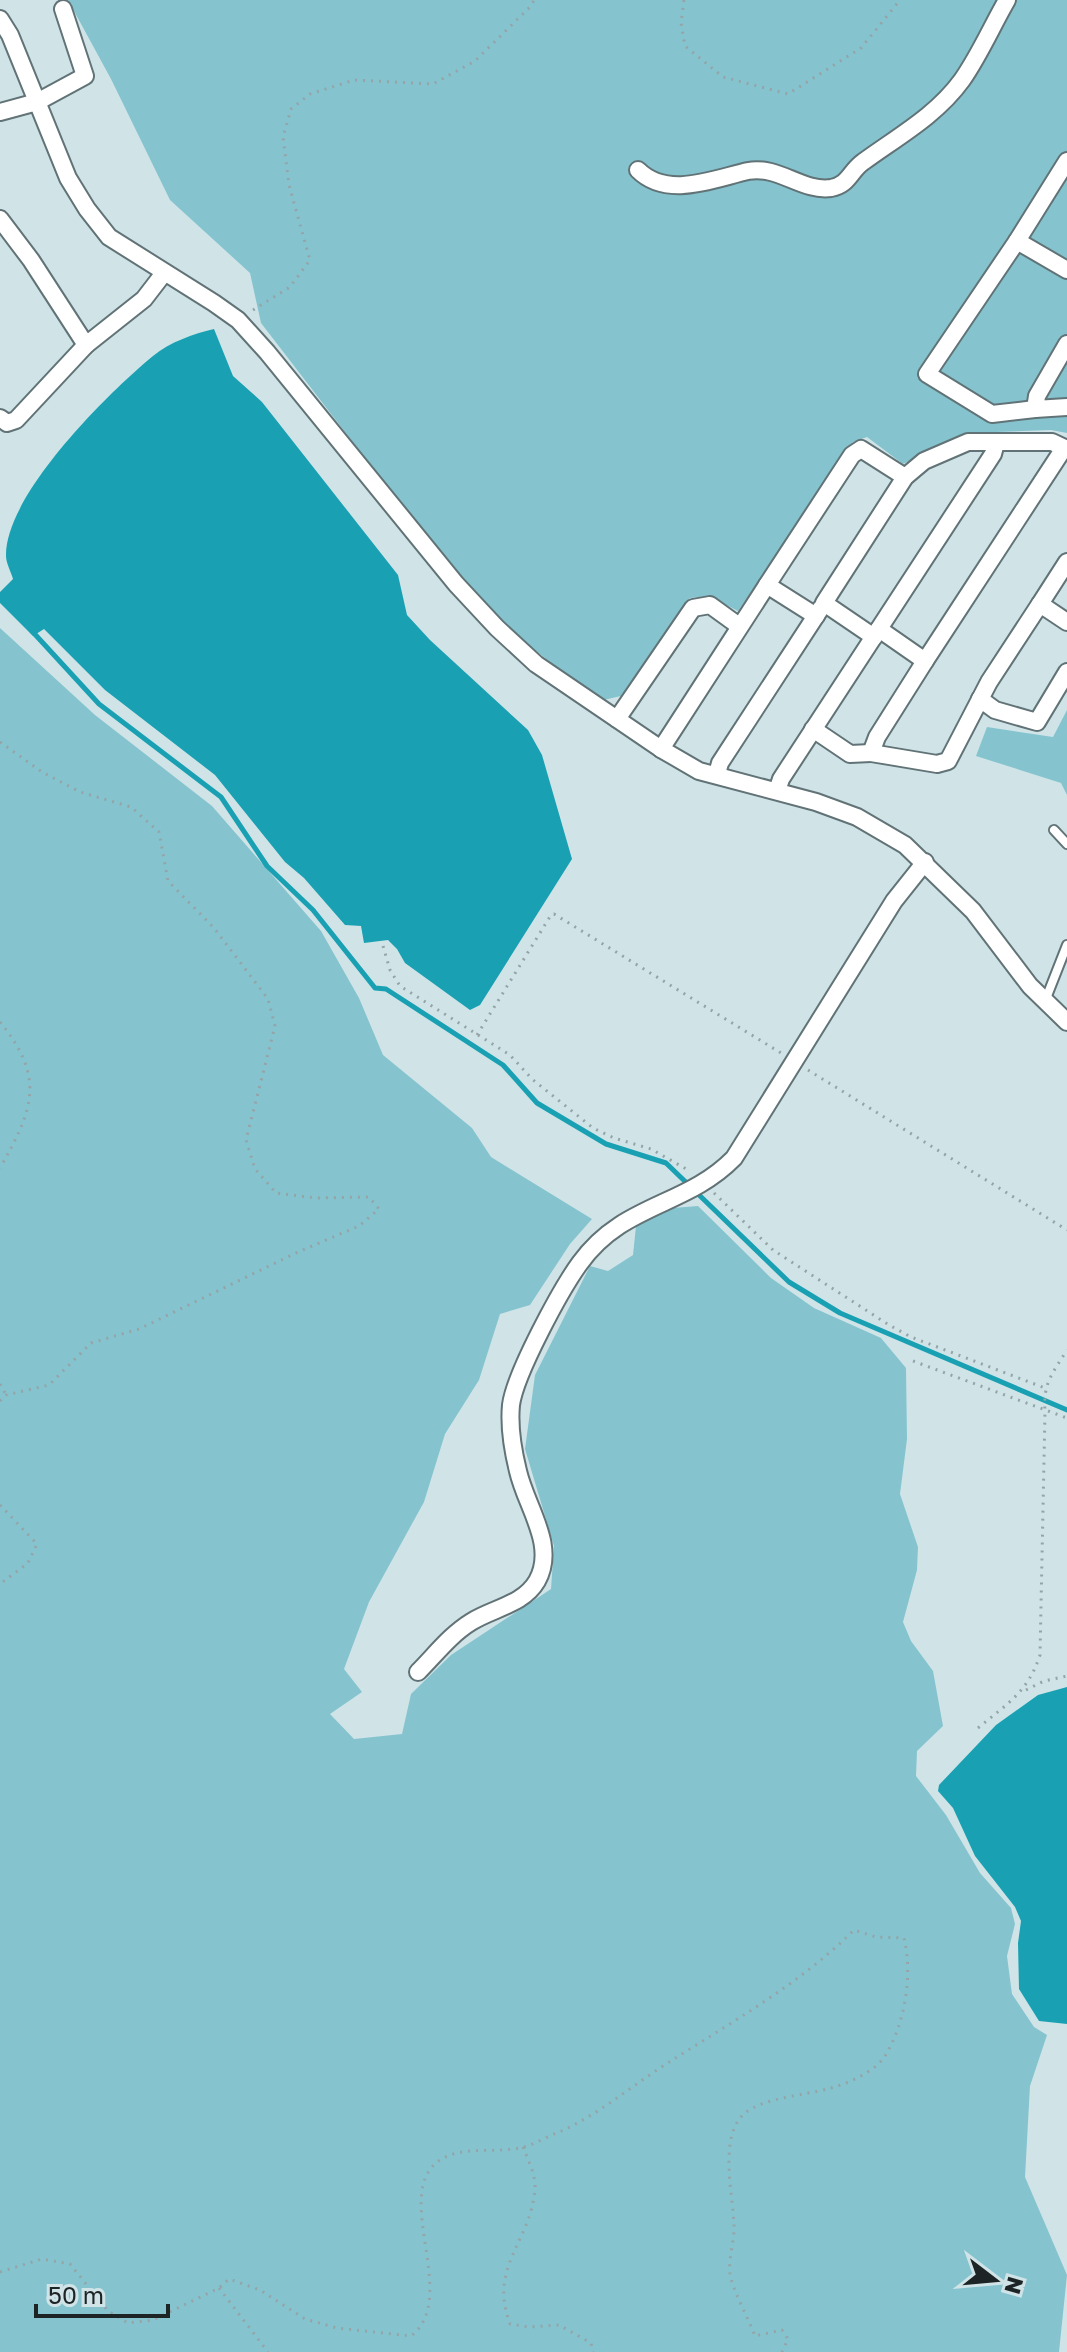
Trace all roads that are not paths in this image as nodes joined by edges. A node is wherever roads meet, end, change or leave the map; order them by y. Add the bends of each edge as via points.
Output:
1 (1007, 0) edge
2 (63, 9) dead end
3 (0, 19) edge
4 (37, 102) junction
5 (0, 112) edge
6 (1067, 161) edge
7 (638, 170) dead end
8 (0, 219) edge
9 (1017, 241) junction
10 (1067, 270) edge
11 (164, 273) junction
12 (1067, 344) edge
13 (86, 345) junction
14 (1067, 407) edge
15 (1035, 409) junction
16 (0, 418) edge
17 (996, 443) junction
18 (1066, 448) edge
19 (905, 477) junction
20 (1067, 562) edge
21 (767, 585) junction
22 (1040, 604) junction
23 (820, 610) junction
24 (1067, 622) edge
25 (739, 626) junction
26 (877, 633) junction
27 (925, 661) junction
28 (1067, 672) edge
29 (980, 699) junction
30 (617, 719) junction
31 (813, 729) junction
32 (661, 749) junction
33 (871, 753) junction
34 (717, 774) junction
35 (777, 791) junction
36 (1054, 830) dead end
37 (1067, 844) edge
38 (925, 862) junction
39 (1067, 945) edge
40 (1045, 1001) junction
41 (1067, 1022) edge
42 (418, 1672) dead end

1 - 7 street via 961,82 913,130 859,165 846,184 808,185 757,170 674,187 649,181
2 - 4 street via 85,76
3 - 4 street
4 - 5 street
4 - 11 street via 68,178 87,209 109,237
6 - 9 street
8 - 13 street
9 - 10 street
9 - 15 street via 927,374 992,414
11 - 13 street via 144,299
11 - 30 street via 238,320 497,628 536,664
12 - 15 street
13 - 16 street via 16,420 7,423
14 - 15 street
17 - 18 street via 1052,442
17 - 19 street via 968,442 924,461
17 - 26 street
18 - 27 street
19 - 21 street via 861,449 852,455
19 - 23 street
20 - 22 street
21 - 23 street
21 - 25 street
22 - 24 street
22 - 29 street
23 - 26 street
23 - 34 street
25 - 30 street via 710,605 693,608
25 - 32 street
26 - 27 street
26 - 31 street
27 - 33 street
28 - 29 street via 1037,722 995,710
29 - 33 street via 948,761 937,764
30 - 32 street
31 - 33 street via 850,754
31 - 35 street
32 - 34 street via 699,771
34 - 35 street
35 - 38 street via 857,817
36 - 37 lane
38 - 40 street via 973,911
38 - 42 street via 894,901 734,1158 719,1174 608,1231 580,1263 521,1372 511,1404 518,1473 544,1543 542,1571 524,1597 471,1621
39 - 40 lane
40 - 41 street

